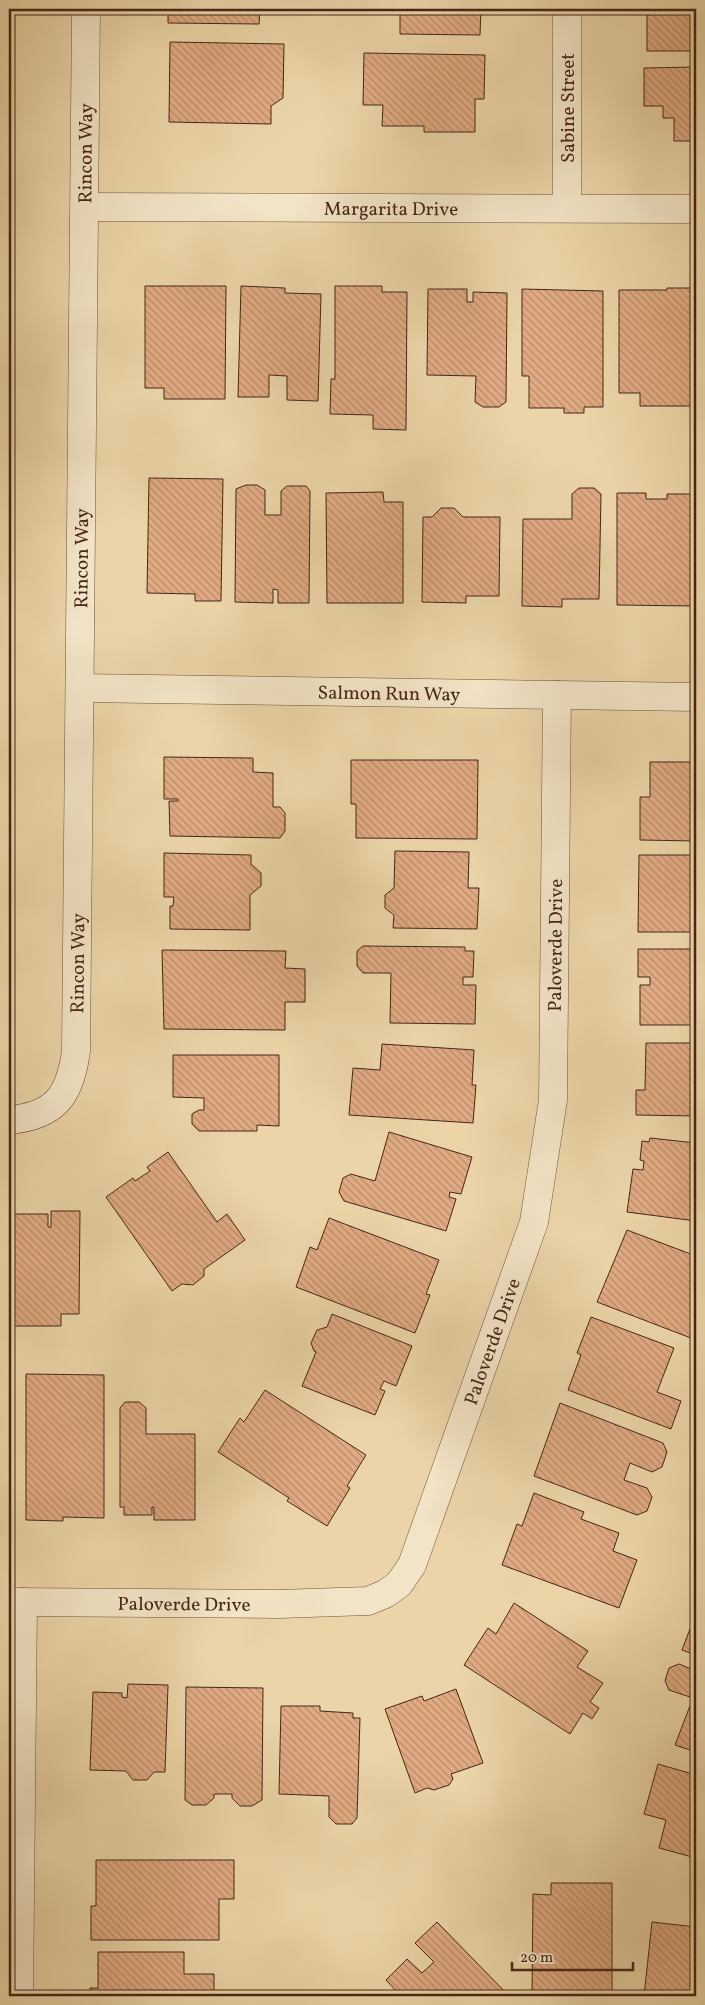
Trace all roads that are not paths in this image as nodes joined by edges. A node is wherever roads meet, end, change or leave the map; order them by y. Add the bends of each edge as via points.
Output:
1 (86, 9) edge
2 (567, 9) edge
3 (86, 207) junction
4 (567, 208) junction
5 (696, 209) edge
6 (80, 688) junction
7 (557, 695) junction
8 (696, 697) edge
9 (9, 1120) edge
10 (16, 1602) edge
11 (19, 1996) edge

1 - 3 street, Rincon Way
2 - 4 street, Sabine Street
3 - 4 street, Margarita Drive
3 - 6 street, Rincon Way
4 - 5 street, Margarita Drive
6 - 7 street, Salmon Run Way
6 - 9 street, Rincon Way via 76,1051 73,1071 67,1089 57,1103 45,1112
7 - 8 street, Salmon Run Way
7 - 10 street, Paloverde Drive via 553,1100 534,1222 412,1565 399,1584 368,1601 279,1604
10 - 11 street

